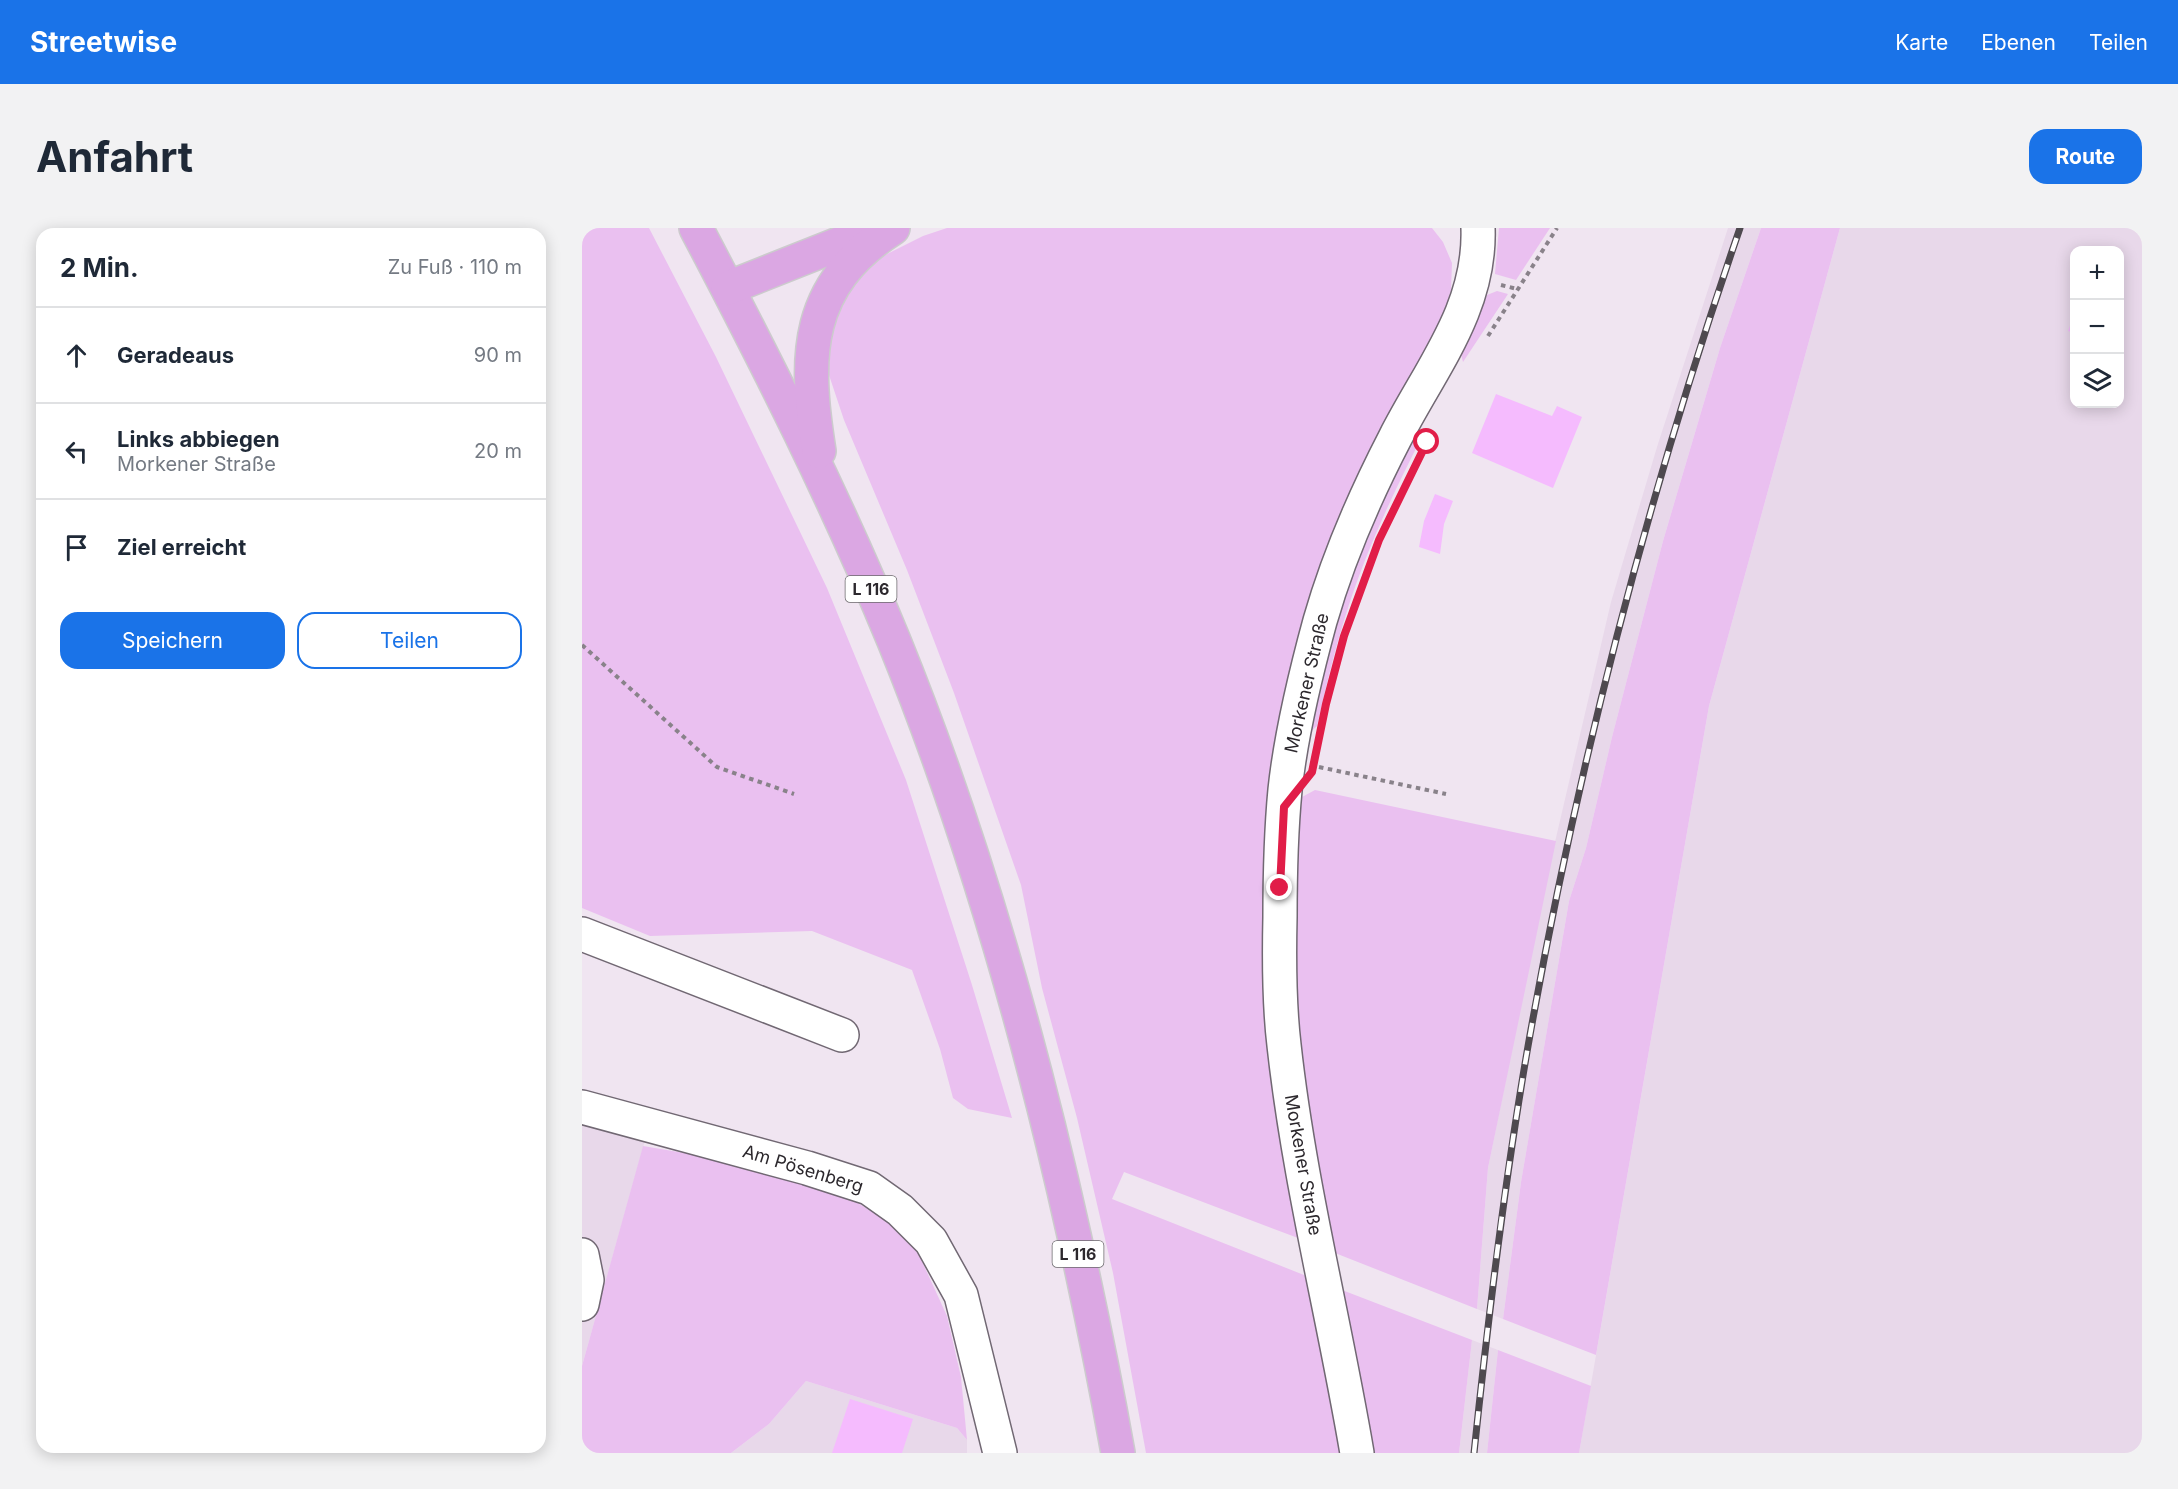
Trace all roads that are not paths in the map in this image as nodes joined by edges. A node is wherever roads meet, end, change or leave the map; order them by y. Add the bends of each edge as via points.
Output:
1 (696, 228) edge
2 (879, 228) edge
3 (893, 228) edge
4 (1478, 228) edge
5 (728, 288) junction
6 (824, 486) junction
7 (582, 934) edge
8 (842, 1035) dead end
9 (582, 1107) edge
10 (582, 1255) edge
11 (582, 1304) edge
12 (1000, 1453) edge
13 (1118, 1453) edge
14 (1358, 1453) edge

1 - 5 main road, L 116
2 - 5 main road
3 - 6 main road, L 116 via 841,272 819,314 813,339 812,400
4 - 14 street, Morkener Straße via 1474,278 1465,309 1392,443 1332,584 1313,648 1289,761 1284,807 1280,888 1284,1041 1308,1200
5 - 6 main road, L 116
6 - 13 main road, L 116 via 915,694 1008,971 1063,1187
7 - 8 street
9 - 12 street, Am Pösenberg via 828,1174 869,1188 900,1210 931,1241 961,1294
10 - 11 street via 587,1280

